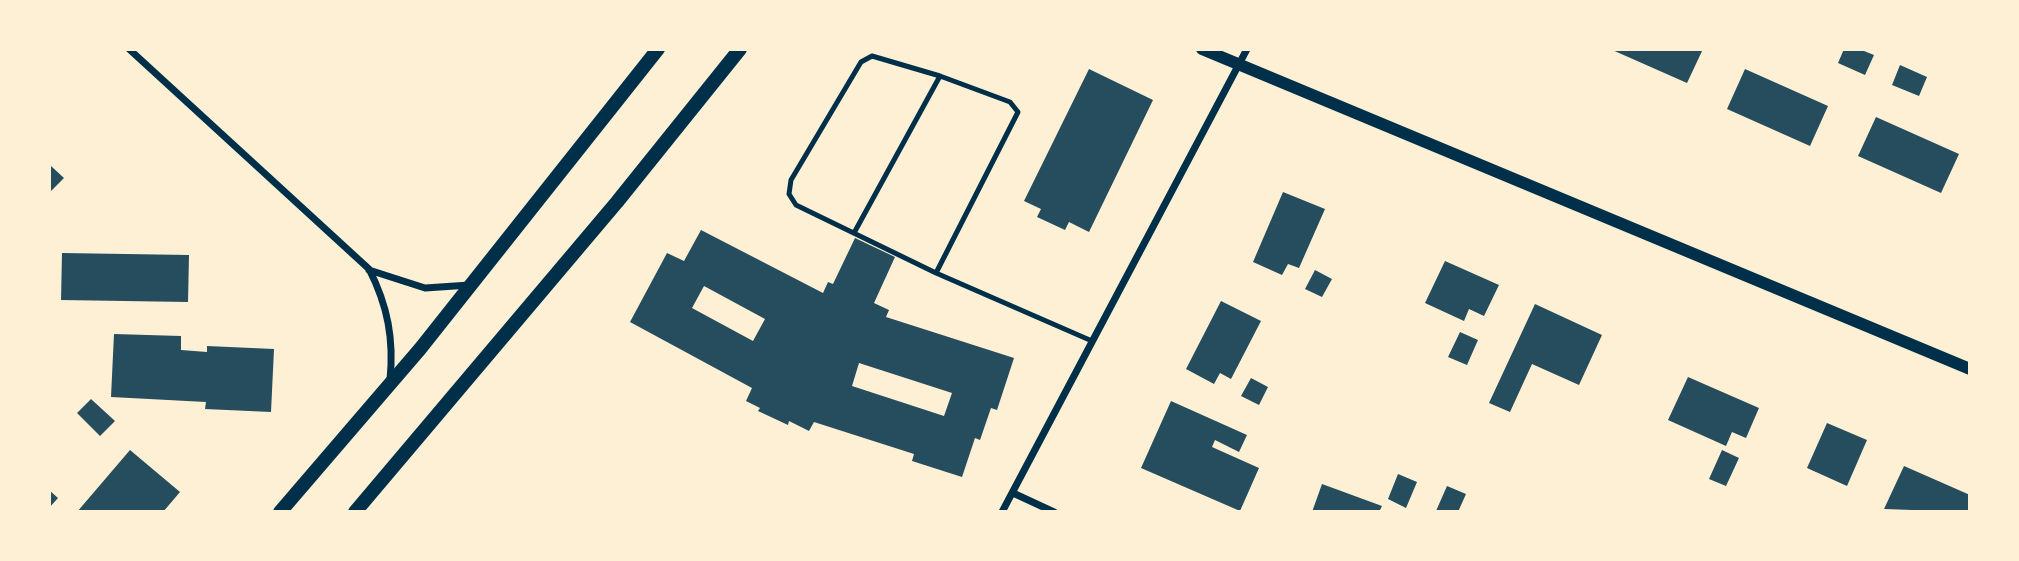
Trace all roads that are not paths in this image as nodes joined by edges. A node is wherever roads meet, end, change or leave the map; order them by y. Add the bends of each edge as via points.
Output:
1 (129, 49) edge
2 (657, 49) edge
3 (740, 49) edge
4 (1202, 49) edge
5 (1247, 49) edge
6 (1239, 66) junction
7 (940, 76) junction
8 (854, 233) junction
9 (369, 270) junction
10 (936, 273) junction
11 (471, 285) junction
12 (1092, 341) junction
13 (1970, 369) edge
14 (390, 385) junction
15 (1013, 493) junction
16 (280, 512) edge
17 (355, 512) edge
18 (1002, 512) edge
19 (1055, 512) edge

1 - 9 street
2 - 11 main road
3 - 17 main road
4 - 6 street
5 - 6 street
6 - 12 street
6 - 13 street
7 - 8 lane
7 - 8 lane via 872,56 861,62 791,180 789,194 796,205
7 - 10 lane via 1010,102 1018,111
8 - 10 lane
9 - 11 street via 425,288
9 - 14 street via 387,311 393,352
10 - 12 lane
11 - 14 main road
12 - 15 street
14 - 16 main road
15 - 18 street
15 - 19 street

